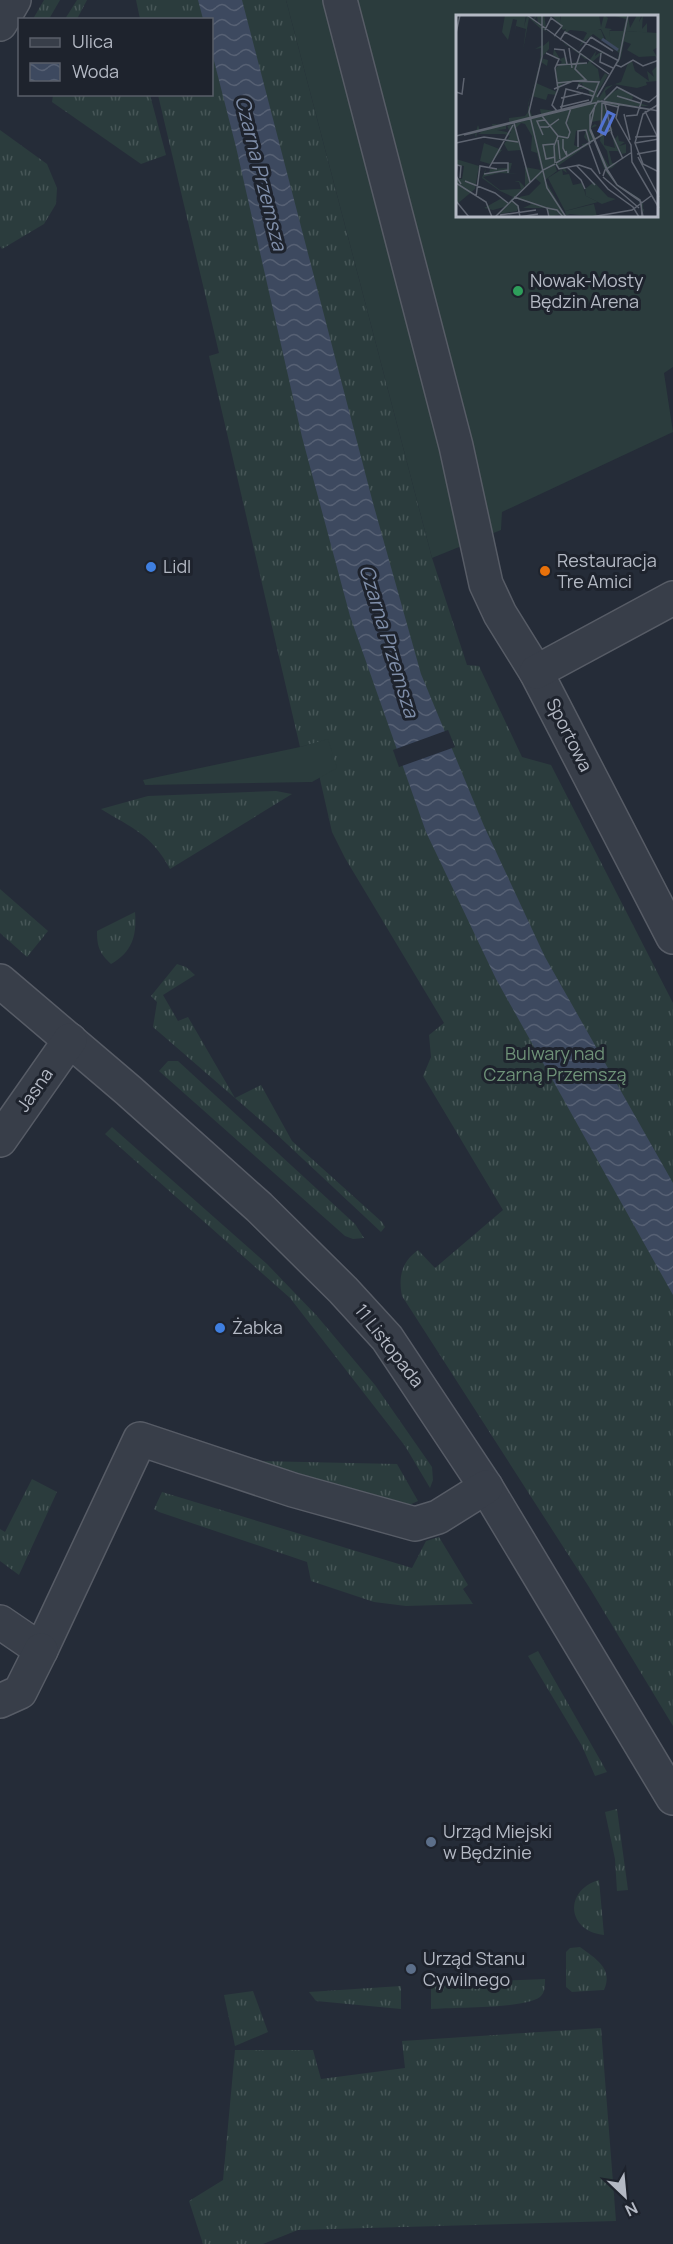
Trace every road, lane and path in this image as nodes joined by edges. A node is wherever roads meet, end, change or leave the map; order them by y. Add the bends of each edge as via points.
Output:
1 (14, 0) edge
2 (340, 0) edge
3 (0, 24) edge
4 (673, 598) edge
5 (537, 672) junction
6 (673, 937) edge
7 (0, 981) edge
8 (70, 1040) junction
9 (0, 1140) edge
10 (486, 1487) junction
11 (0, 1622) edge
12 (41, 1650) junction
13 (0, 1701) edge
14 (673, 1798) edge

1 - 3 street
2 - 5 street, Sportowa via 456,446 486,584
4 - 5 street
5 - 6 street, Sportowa
7 - 8 street, 11 Listopada
8 - 9 street, Jasna
8 - 10 street, 11 Listopada via 259,1207 366,1313 402,1358
10 - 12 street via 438,1517 415,1524 292,1490 140,1439
10 - 14 street, 11 Listopada
11 - 12 street
12 - 13 street via 20,1692

